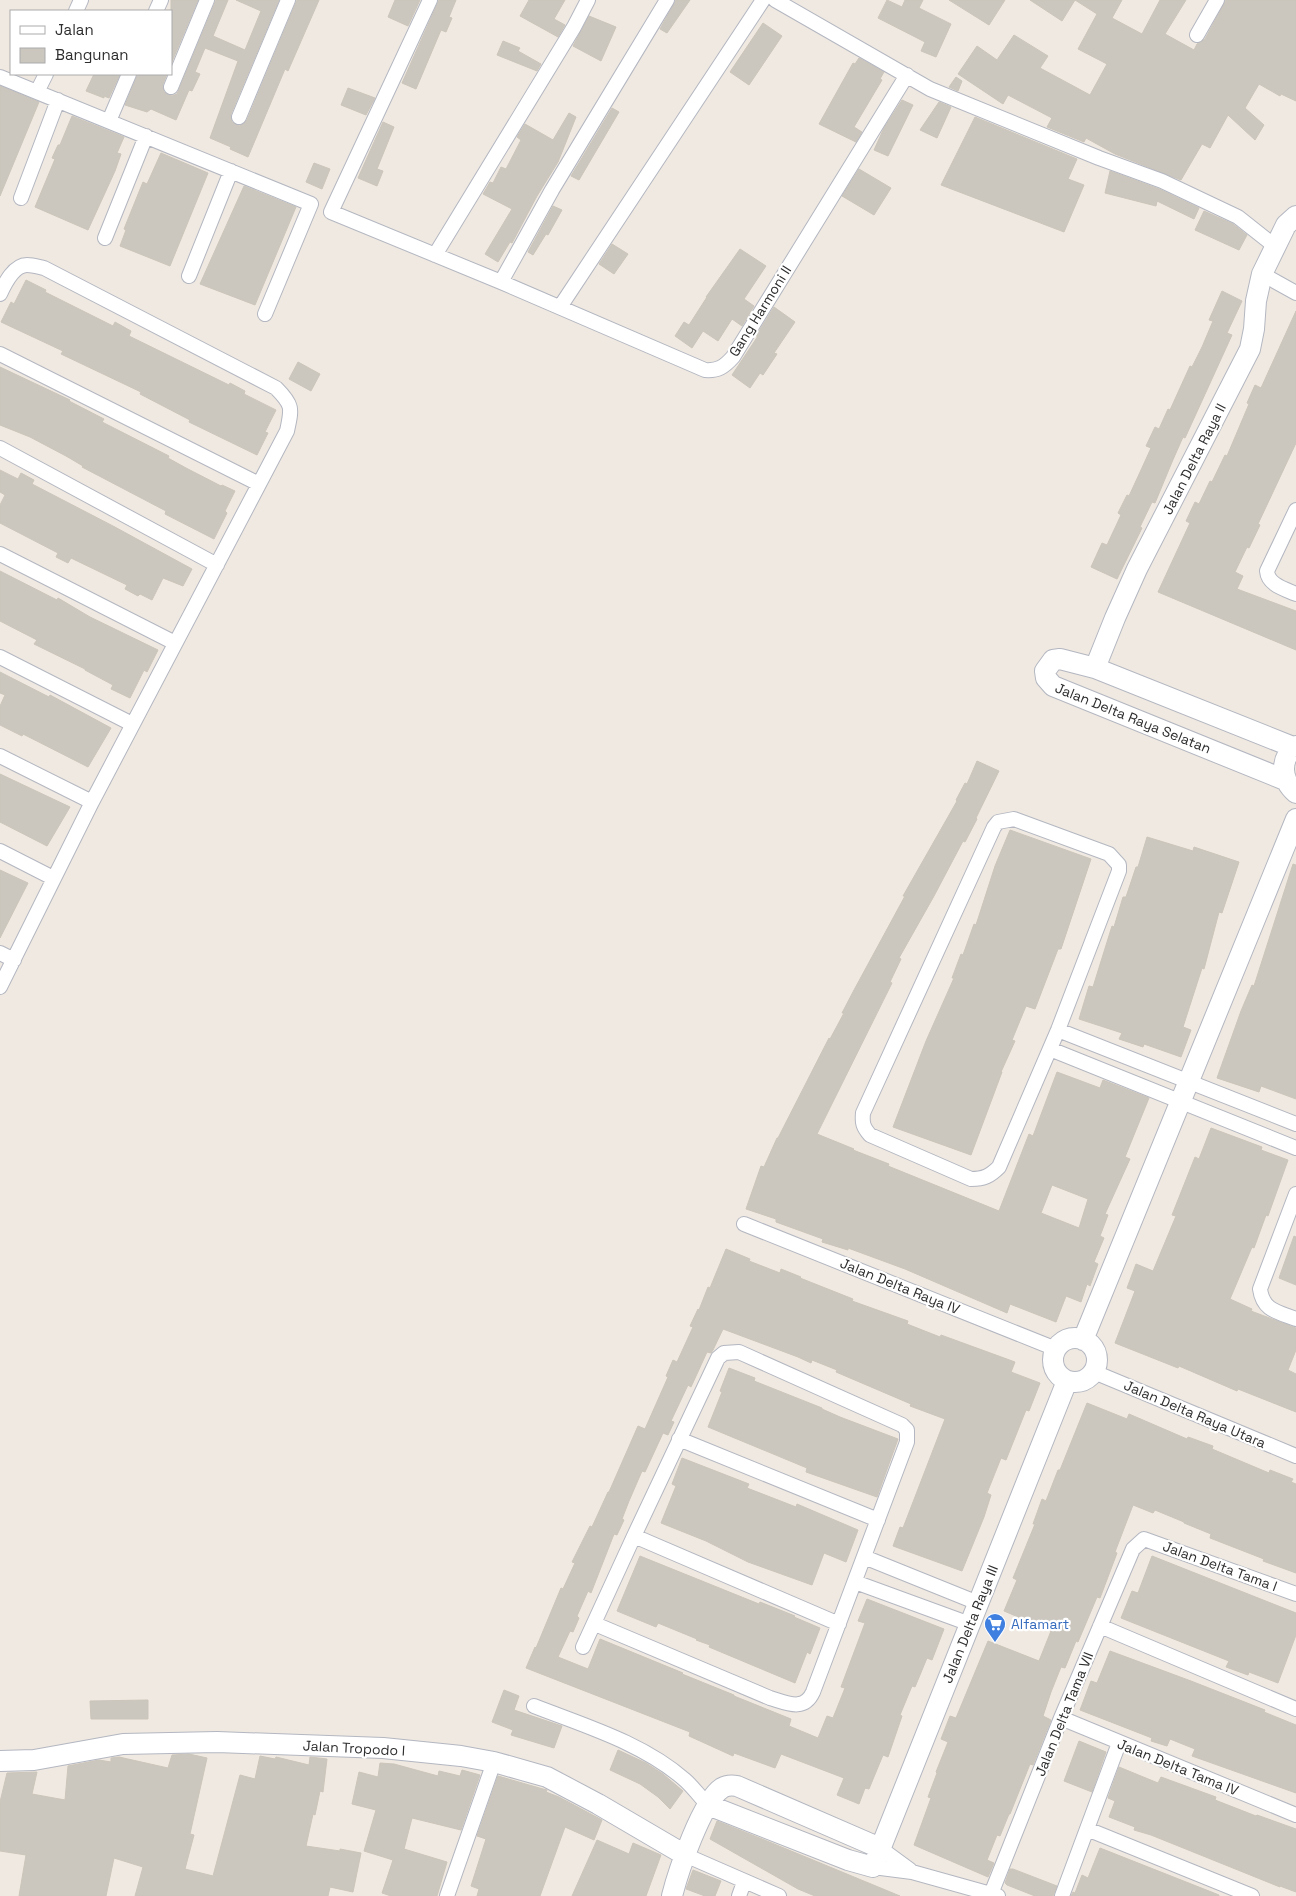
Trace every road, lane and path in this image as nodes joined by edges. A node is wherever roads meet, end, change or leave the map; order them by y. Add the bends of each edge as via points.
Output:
1 (207, 0) edge
2 (288, 0) edge
3 (430, 0) edge
4 (588, 0) edge
5 (667, 0) edge
6 (763, 0) edge
7 (775, 0) edge
8 (1217, 0) edge
9 (1197, 35) dead end
10 (46, 75) edge
11 (129, 75) edge
12 (907, 76) junction
13 (0, 77) edge
14 (171, 87) dead end
15 (37, 92) junction
16 (58, 100) junction
17 (240, 117) dead end
18 (109, 121) junction
19 (146, 136) junction
20 (231, 171) junction
21 (21, 198) dead end
22 (1296, 216) edge
23 (105, 238) dead end
24 (1296, 239) edge
25 (1276, 247) junction
26 (435, 255) junction
27 (1262, 274) junction
28 (189, 276) dead end
29 (501, 282) junction
30 (1296, 293) edge
31 (0, 294) edge
32 (560, 307) junction
33 (265, 314) dead end
34 (0, 354) edge
35 (0, 448) edge
36 (259, 484) junction
37 (1296, 510) edge
38 (0, 554) edge
39 (216, 565) junction
40 (1296, 594) edge
41 (175, 643) junction
42 (0, 657) edge
43 (1095, 668) junction
44 (132, 724) junction
45 (1295, 747) edge
46 (0, 756) edge
47 (1291, 787) edge
48 (92, 802) junction
49 (1296, 819) edge
50 (0, 851) edge
51 (53, 878) junction
52 (0, 953) edge
53 (14, 960) junction
54 (0, 987) edge
55 (1058, 1030) junction
56 (1050, 1049) junction
57 (1189, 1081) junction
58 (1180, 1101) junction
59 (1296, 1124) edge
60 (1296, 1148) edge
61 (1296, 1194) edge
62 (744, 1224) dead end
63 (1296, 1319) edge
64 (1083, 1340) junction
65 (1056, 1349) junction
66 (1094, 1372) junction
67 (1067, 1381) junction
68 (679, 1439) junction
69 (1296, 1456) edge
70 (878, 1520) junction
71 (634, 1536) junction
72 (1144, 1539) joint
73 (864, 1557) junction
74 (854, 1582) junction
75 (1296, 1594) edge
76 (978, 1603) junction
77 (595, 1624) junction
78 (839, 1624) junction
79 (970, 1624) junction
80 (1100, 1626) junction
81 (583, 1647) dead end
82 (534, 1706) dead end
83 (1296, 1708) edge
84 (1061, 1718) junction
85 (1119, 1743) junction
86 (0, 1761) edge
87 (494, 1762) junction
88 (708, 1806) junction
89 (1296, 1815) edge
90 (1086, 1830) junction
91 (880, 1848) junction
92 (685, 1855) junction
93 (873, 1866) junction
94 (912, 1872) junction
95 (744, 1882) junction
96 (994, 1895) edge
97 (447, 1896) edge
98 (672, 1896) edge
99 (739, 1896) edge
100 (779, 1896) edge
101 (1062, 1896) edge
102 (1252, 1896) edge

1 - 14 street
2 - 17 street
3 - 26 street, Gang Harmoni II via 330,212
4 - 26 street
5 - 29 street via 552,190
6 - 32 street
7 - 12 street
8 - 9 street
10 - 15 street
11 - 18 street
12 - 25 street via 930,89 1162,181 1238,217
12 - 32 street, Gang Harmoni II via 725,366 705,370
13 - 15 street
15 - 16 street
16 - 18 street
16 - 21 street
18 - 19 street
19 - 20 street
19 - 23 street
20 - 28 street
20 - 33 street via 311,204
22 - 25 street, Jalan Delta Raya II via 1286,225
24 - 25 street
25 - 27 street, Jalan Delta Raya II
26 - 29 street, Gang Harmoni II
27 - 30 street
27 - 43 street, Jalan Delta Raya II via 1250,349 1137,569
29 - 32 street, Gang Harmoni II
31 - 36 street via 15,270 26,265 44,268 276,388 289,401 291,415 288,431
34 - 36 street
35 - 39 street
36 - 39 street
37 - 40 street via 1267,571 1274,584
38 - 41 street
39 - 41 street
41 - 44 street
42 - 44 street
43 - 45 street, Jalan Delta Raya Selatan
43 - 47 street, Jalan Delta Raya Selatan via 1060,659 1052,660 1045,672 1053,686
44 - 48 street
45 - 47 street via 1284,762 1283,771
46 - 48 street
48 - 51 street
49 - 57 street
50 - 51 street
51 - 53 street
52 - 53 street
53 - 54 street
55 - 56 street
55 - 56 street via 1119,865 1109,854 1014,819 998,822 863,1113 864,1128 870,1135 971,1179 982,1180 999,1167
55 - 57 street
56 - 58 street
57 - 58 street
57 - 59 street
58 - 60 street
58 - 64 street
61 - 63 street via 1260,1289 1266,1306
62 - 65 street, Jalan Delta Raya IV
64 - 65 street via 1068,1339
64 - 66 street via 1094,1350 1097,1364
65 - 67 street via 1053,1356 1055,1371
66 - 67 street via 1082,1381
66 - 69 street, Jalan Delta Raya Utara
67 - 76 street, Jalan Delta Raya III
68 - 70 street
68 - 70 street via 718,1358 724,1353 739,1352 902,1424 907,1430 907,1442
68 - 71 street
70 - 73 street
71 - 77 street
71 - 78 street
72 - 75 street, Jalan Delta Tama I
72 - 80 street, Jalan Delta Tama VII via 1133,1549
73 - 74 street
73 - 76 street
74 - 78 street
74 - 79 street
76 - 79 street, Jalan Delta Raya III
77 - 78 street via 770,1698 797,1705 810,1699
77 - 81 street
79 - 91 street, Jalan Delta Raya III
80 - 83 street
80 - 84 street, Jalan Delta Tama VII
82 - 88 street via 605,1733 646,1754 685,1780
84 - 85 street, Jalan Delta Tama IV
84 - 96 street, Jalan Delta Tama VII
85 - 89 street, Jalan Delta Tama IV
85 - 90 street
86 - 87 street, Jalan Tropodo I via 34,1760 123,1744 217,1742 383,1748
87 - 92 street, Jalan Tropodo I via 548,1778
87 - 97 street
88 - 91 street via 721,1789 737,1786
88 - 92 street
88 - 93 street via 848,1860
90 - 101 street
90 - 102 street
91 - 93 street, Jalan Delta Raya III
91 - 94 street
92 - 95 street
92 - 98 street
93 - 94 street
94 - 96 street
95 - 99 street
95 - 100 street

